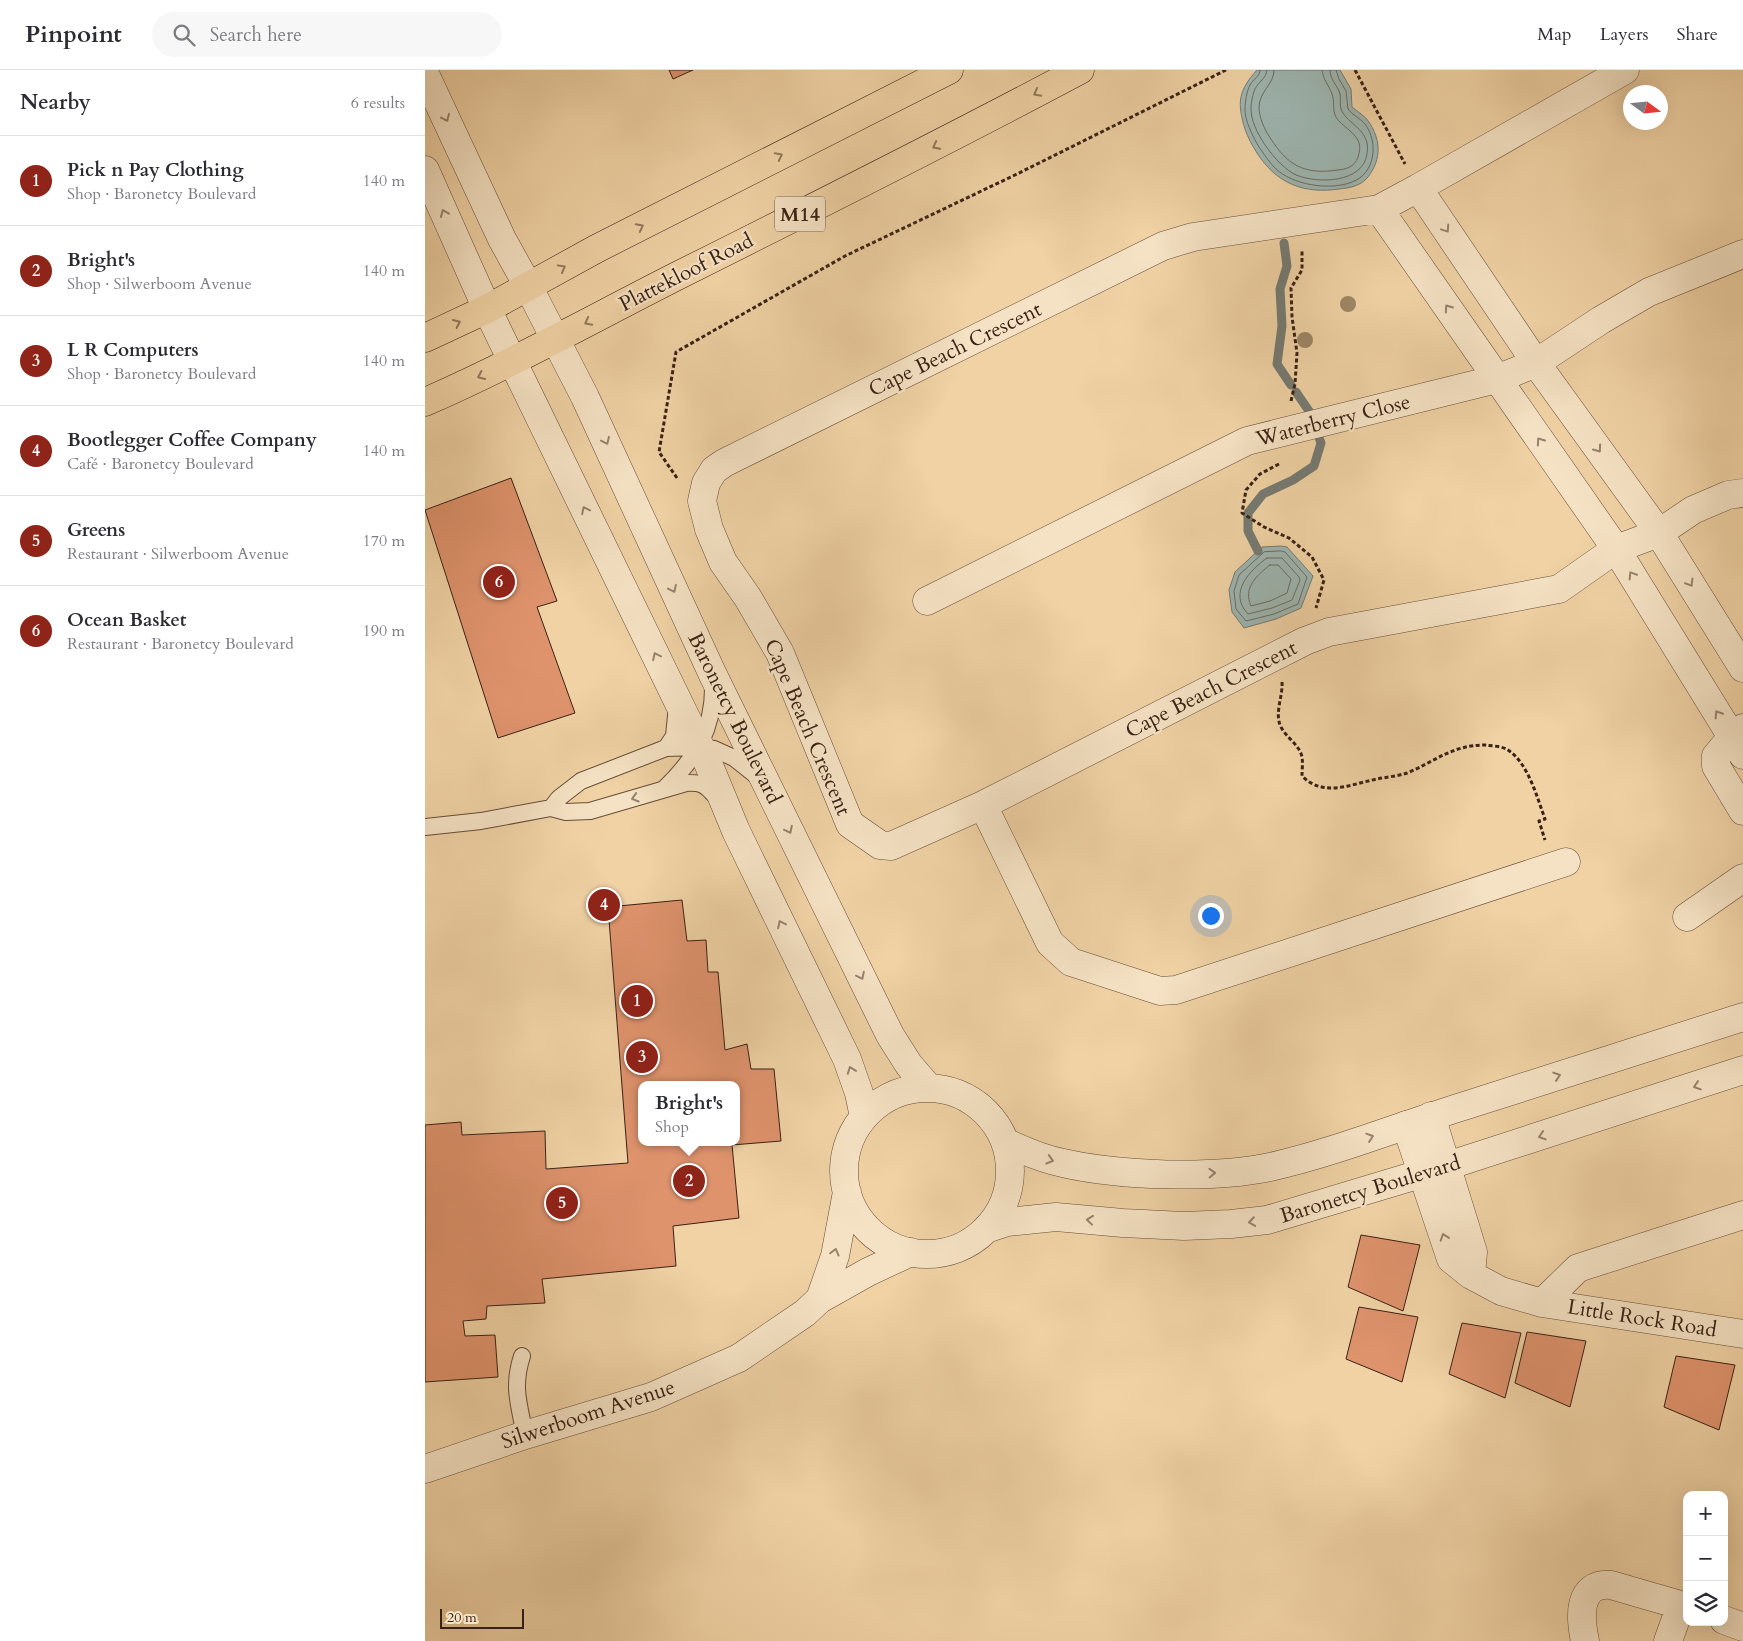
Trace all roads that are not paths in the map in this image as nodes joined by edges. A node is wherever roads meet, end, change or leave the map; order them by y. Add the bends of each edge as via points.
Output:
1 (949, 70) edge
2 (1080, 70) edge
3 (1625, 70) edge
4 (425, 74) edge
5 (425, 170) edge
6 (1398, 199) junction
7 (1743, 254) edge
8 (528, 286) junction
9 (487, 309) junction
10 (425, 338) edge
11 (556, 340) junction
12 (513, 361) junction
13 (1536, 363) junction
14 (1497, 379) junction
15 (425, 402) edge
16 (1743, 493) edge
17 (1637, 541) junction
18 (927, 601) dead end
19 (1743, 668) edge
20 (713, 675) junction
21 (677, 700) junction
22 (1739, 740) edge
23 (699, 747) junction
24 (665, 748) junction
25 (768, 787) junction
26 (663, 790) junction
27 (983, 805) junction
28 (725, 806) junction
29 (551, 808) junction
30 (1743, 811) edge
31 (425, 827) edge
32 (1566, 862) dead end
33 (1743, 878) edge
34 (1687, 917) dead end
35 (1743, 1017) edge
36 (1743, 1070) edge
37 (929, 1088) junction
38 (864, 1117) junction
39 (1419, 1120) junction
40 (1005, 1142) junction
41 (1435, 1170) junction
42 (847, 1192) junction
43 (1743, 1215) edge
44 (986, 1229) junction
45 (911, 1252) junction
46 (820, 1298) junction
47 (1542, 1303) junction
48 (1743, 1334) edge
49 (522, 1356) dead end
50 (525, 1435) junction
51 (425, 1469) edge
52 (1683, 1606) edge
53 (1683, 1608) edge
54 (1728, 1621) edge
55 (1743, 1627) edge
56 (1585, 1641) edge
57 (1668, 1641) edge

8 -> 1 main road
2 -> 11 main road, Plattekloof Road / M14
3 - 6 street
4 -> 8 street, Baronetcy Boulevard via 502,239
9 -> 5 street, Baronetcy Boulevard
6 -> 13 street
14 -> 6 street
6 - 27 street, Cape Beach Crescent via 1193,237 1163,246 714,470 706,483 702,501 709,529 723,562 780,653 850,824 880,845 891,846
7 - 13 street, Waterberry Close via 1649,292
8 - 9 main road
8 - 11 street, Baronetcy Boulevard
10 -> 9 main road
9 - 12 street, Baronetcy Boulevard
11 - 12 main road, Plattekloof Road / M14
11 -> 20 street, Baronetcy Boulevard
12 -> 15 main road, Plattekloof Road / M14
21 -> 12 street, Baronetcy Boulevard
13 - 14 street, Waterberry Close
13 -> 17 street
17 -> 14 street
14 - 18 street, Waterberry Close via 1247,441
16 - 17 street, Cape Beach Crescent via 1728,495 1693,510
17 -> 19 street
22 -> 17 street
17 - 27 street, Cape Beach Crescent via 1559,589 1329,632 1305,641
20 - 23 lane via 710,721
20 - 25 street, Baronetcy Boulevard
21 - 23 street, Baronetcy Boulevard
21 - 24 lane via 674,736
22 - 30 street via 1716,756 1716,766
23 - 24 lane
23 - 25 lane via 734,758
23 - 26 lane via 681,773
23 - 28 street, Baronetcy Boulevard
24 - 29 lane via 581,781
25 -> 37 street, Baronetcy Boulevard via 890,1035
26 - 28 lane via 699,783
26 -> 29 lane via 590,811 566,812
27 - 32 street via 1050,943 1071,962 1160,991 1175,990
38 -> 28 street, Baronetcy Boulevard via 847,1059
29 - 31 lane
33 - 34 street
39 -> 35 street
36 -> 41 street, Baronetcy Boulevard
37 - 38 street via 893,1095
37 - 40 street via 956,1093 979,1106 997,1126
38 - 42 street via 847,1149 844,1170
40 -> 39 street via 1039,1156 1085,1167 1173,1174 1227,1172 1285,1163
39 - 41 street, Little Rock Road
40 - 44 street via 1010,1165 1008,1189 1000,1210
41 -> 44 street, Baronetcy Boulevard via 1284,1216 1252,1222 1184,1226 1056,1217 1007,1222
41 - 47 street, Little Rock Road via 1473,1252 1471,1274 1501,1291
42 - 45 street via 856,1214 870,1231 889,1245
46 -> 42 street, Silwerboom Avenue via 835,1256
43 - 47 street, Little Rock Road via 1578,1268
44 - 45 street via 967,1244 951,1250 927,1254
45 - 46 street, Silwerboom Avenue
46 - 50 street, Silwerboom Avenue via 805,1314 739,1358 651,1397
47 - 48 street, Little Rock Road
49 - 50 lane via 515,1386
50 - 51 street, Silwerboom Avenue
52 - 56 street via 1600,1584 1593,1587 1583,1600 1581,1625
53 - 57 street
54 - 55 street

